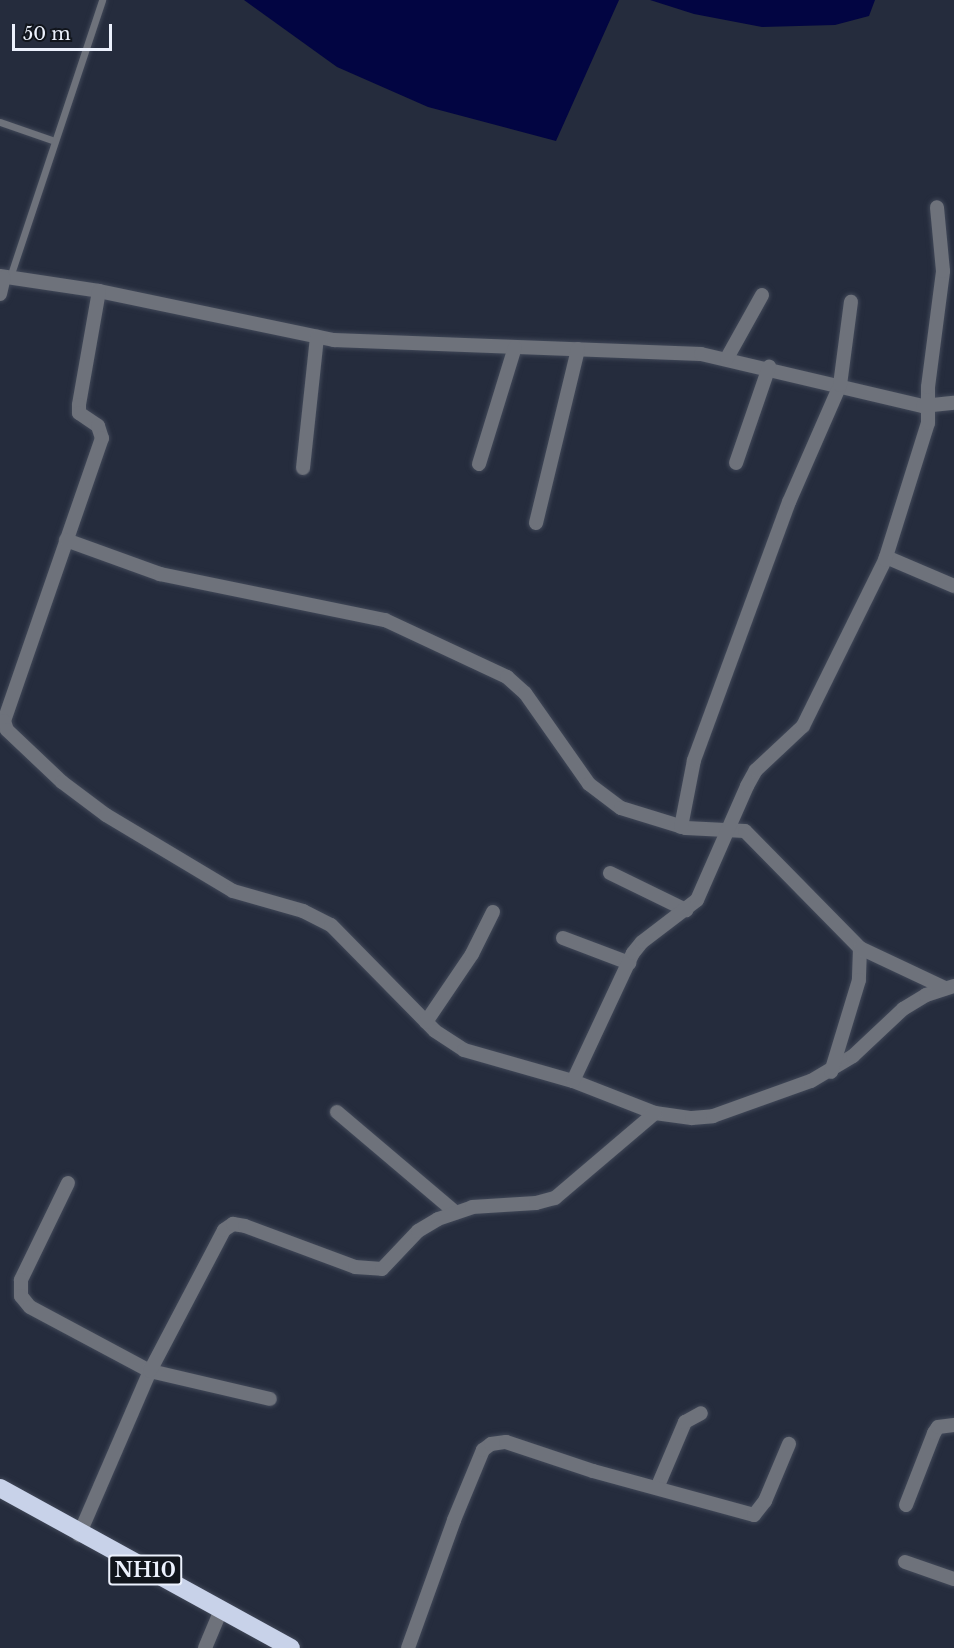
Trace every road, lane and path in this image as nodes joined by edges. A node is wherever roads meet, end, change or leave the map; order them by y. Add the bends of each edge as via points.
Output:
1 (102, 0) edge
2 (0, 122) edge
3 (55, 141) junction
4 (937, 207) dead end
5 (5, 277) edge
6 (99, 291) junction
7 (0, 294) edge
8 (762, 295) dead end
9 (851, 302) dead end
10 (316, 337) junction
11 (515, 347) junction
12 (578, 349) junction
13 (727, 358) junction
14 (769, 367) junction
15 (840, 385) junction
16 (954, 403) edge
17 (928, 407) junction
18 (736, 463) dead end
19 (480, 464) dead end
20 (303, 468) dead end
21 (536, 523) dead end
22 (66, 540) junction
23 (886, 557) junction
24 (954, 586) edge
25 (681, 827) junction
26 (730, 828) junction
27 (610, 873) dead end
28 (686, 910) junction
29 (493, 912) dead end
30 (563, 938) dead end
31 (861, 948) junction
32 (629, 963) junction
33 (950, 987) edge
34 (426, 1022) junction
35 (831, 1072) junction
36 (573, 1081) junction
37 (338, 1112) dead end
38 (655, 1113) junction
39 (68, 1183) dead end
40 (455, 1212) junction
41 (150, 1371) junction
42 (270, 1400) dead end
43 (701, 1413) dead end
44 (954, 1425) edge
45 (789, 1444) dead end
46 (0, 1488) edge
47 (657, 1488) junction
48 (906, 1505) dead end
49 (79, 1535) junction
50 (905, 1562) dead end
51 (954, 1580) edge
52 (221, 1610) junction
53 (205, 1648) edge
54 (291, 1648) edge
55 (408, 1648) edge

1 - 3 lane
2 - 3 lane
3 - 5 lane
4 - 17 street via 943,271
5 - 6 street
5 - 7 street
6 - 10 street
6 - 22 street via 79,413 98,426 102,438
8 - 13 street
9 - 15 street
10 - 11 street via 372,344
10 - 20 street
11 - 12 street
11 - 19 street
12 - 13 street
12 - 21 street
13 - 14 street
14 - 15 street
14 - 18 street
15 - 17 street
15 - 25 street via 789,502 694,760
16 - 17 street
17 - 23 street via 923,444
22 - 25 street via 170,576 368,615 490,668 525,693 572,764 603,797 621,808
22 - 34 street via 6,709 7,730 62,782 106,815 233,891 303,911 331,925
23 - 24 street
23 - 26 street via 803,726 756,770
25 - 26 street
26 - 28 street via 704,889
26 - 31 street via 750,835
27 - 28 street
28 - 32 street via 642,942
29 - 34 street via 472,954
30 - 32 street
31 - 33 street
31 - 35 street via 860,980
32 - 36 street
33 - 35 street via 903,1009
34 - 36 street via 451,1042 478,1056
35 - 38 street via 713,1116
36 - 38 street
37 - 40 street
38 - 40 street via 555,1198
39 - 41 street via 21,1280 21,1296 30,1307
40 - 41 street via 418,1231 394,1260 372,1270 233,1224 224,1230
41 - 42 street
41 - 49 street
43 - 47 street via 685,1422
44 - 48 street via 938,1427 934,1433
45 - 47 street via 765,1501 754,1515
46 - 49 highway, NH10
47 - 55 street via 506,1442 491,1444 483,1450 454,1520
49 - 52 highway, NH10
50 - 51 street
52 - 53 street
52 - 54 highway, NH10

